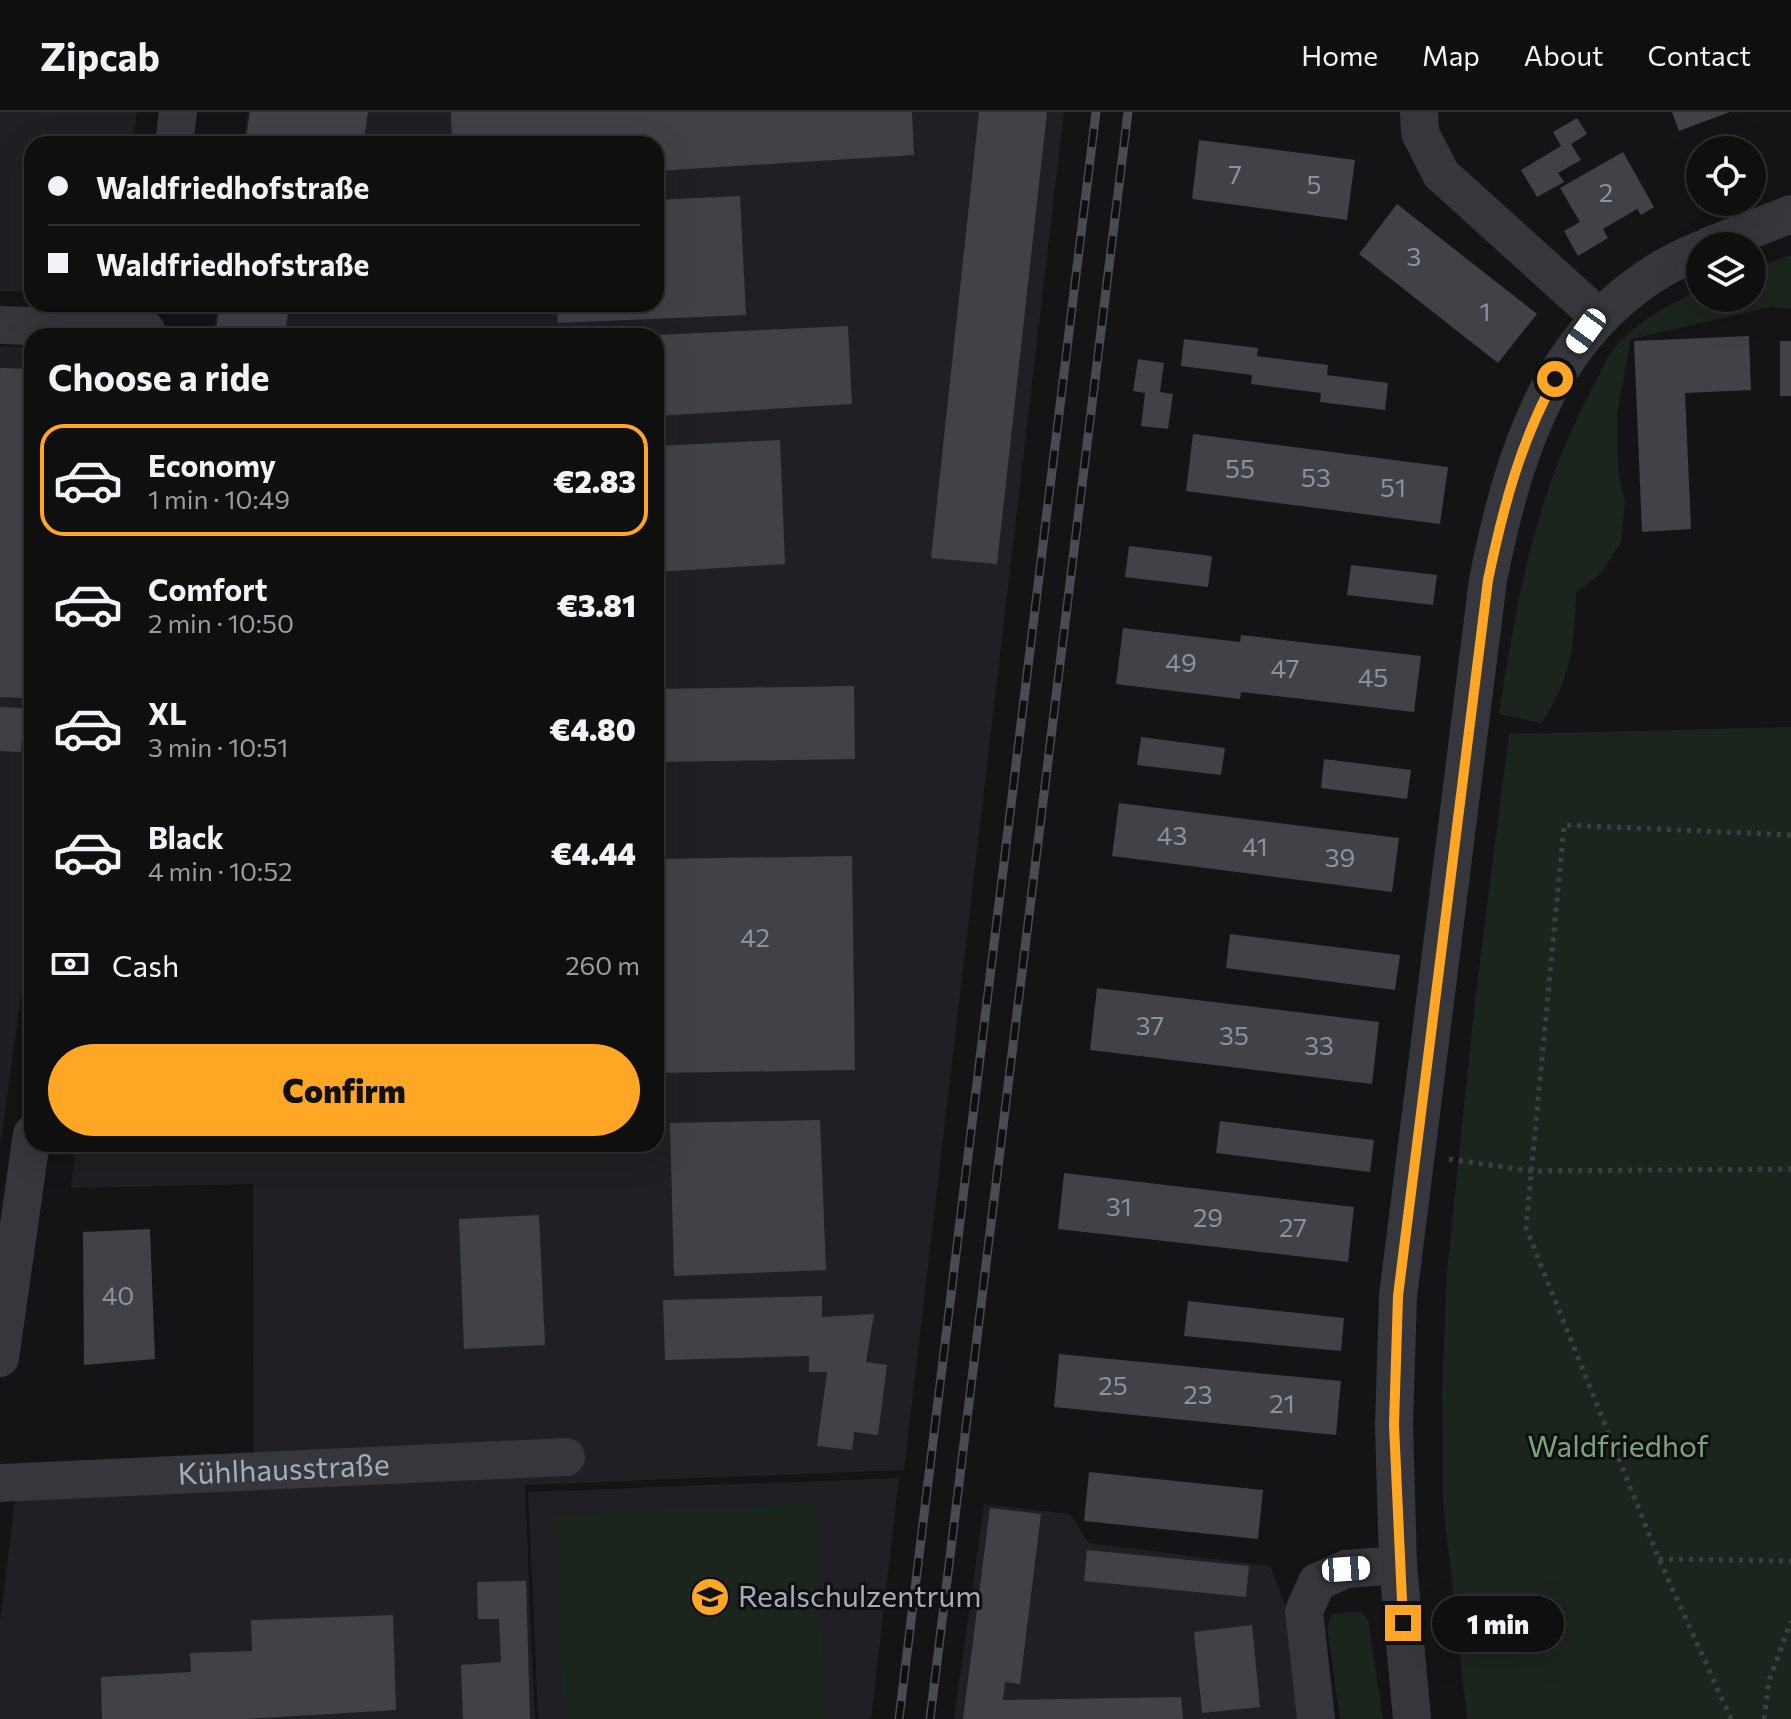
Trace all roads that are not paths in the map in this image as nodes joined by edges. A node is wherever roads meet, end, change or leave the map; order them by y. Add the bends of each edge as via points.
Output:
1 (178, 112) edge
2 (1419, 112) edge
3 (175, 136) edge
4 (1791, 214) edge
5 (1745, 232) edge
6 (1686, 257) edge
7 (1599, 317) junction
8 (147, 323) edge
9 (0, 325) edge
10 (29, 1152) edge
11 (0, 1358) edge
12 (566, 1457) dead end
13 (0, 1483) edge
14 (1398, 1565) junction
15 (1316, 1719) edge
16 (1412, 1719) edge

1 - 3 street
2 - 7 street via 1420,133 1441,174
4 - 5 street
6 - 7 street via 1655,272
7 - 14 street via 1566,358 1525,436 1488,580 1398,1296
8 - 9 street
10 - 11 street
12 - 13 street, Kühlhausstraße
14 - 15 street via 1346,1569 1317,1582 1304,1611
14 - 16 street

